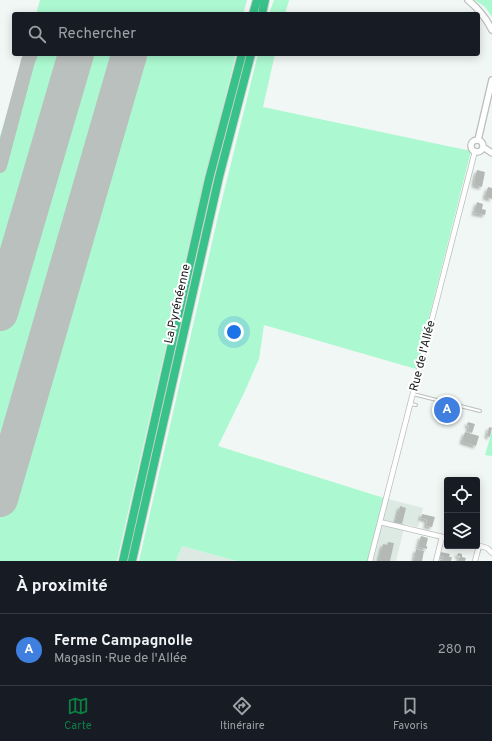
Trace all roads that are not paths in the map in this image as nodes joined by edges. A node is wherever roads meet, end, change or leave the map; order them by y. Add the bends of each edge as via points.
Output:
1 (257, 0) edge
2 (266, 0) edge
3 (468, 0) edge
4 (254, 12) edge
5 (263, 12) edge
6 (492, 30) edge
7 (241, 56) edge
8 (250, 56) edge
9 (492, 80) edge
10 (490, 95) edge
11 (478, 140) junction
12 (483, 147) junction
13 (475, 151) junction
14 (492, 153) edge
15 (413, 394) junction
16 (480, 411) dead end
17 (380, 522) junction
18 (444, 538) edge
19 (480, 546) edge
20 (477, 549) edge
21 (492, 553) edge
22 (123, 561) edge
23 (132, 561) edge
24 (370, 561) edge
25 (436, 561) edge
26 (475, 561) edge

1 - 4 highway
2 - 5 highway
3 - 6 street via 480,10
7 - 22 highway, La Pyrénéenne via 209,179
8 - 23 highway, La Pyrénéenne via 219,177
9 - 10 street
10 - 11 street
11 - 12 street via 483,143
11 - 13 street via 472,143
12 - 13 street
12 - 14 street
13 - 15 street, Rue de l'Allée
15 - 16 lane
15 - 17 street, Rue de l'Allée via 413,404
17 - 18 street
17 - 24 street, Rue de l'Allée
18 - 25 street
19 - 21 street
20 - 26 street

